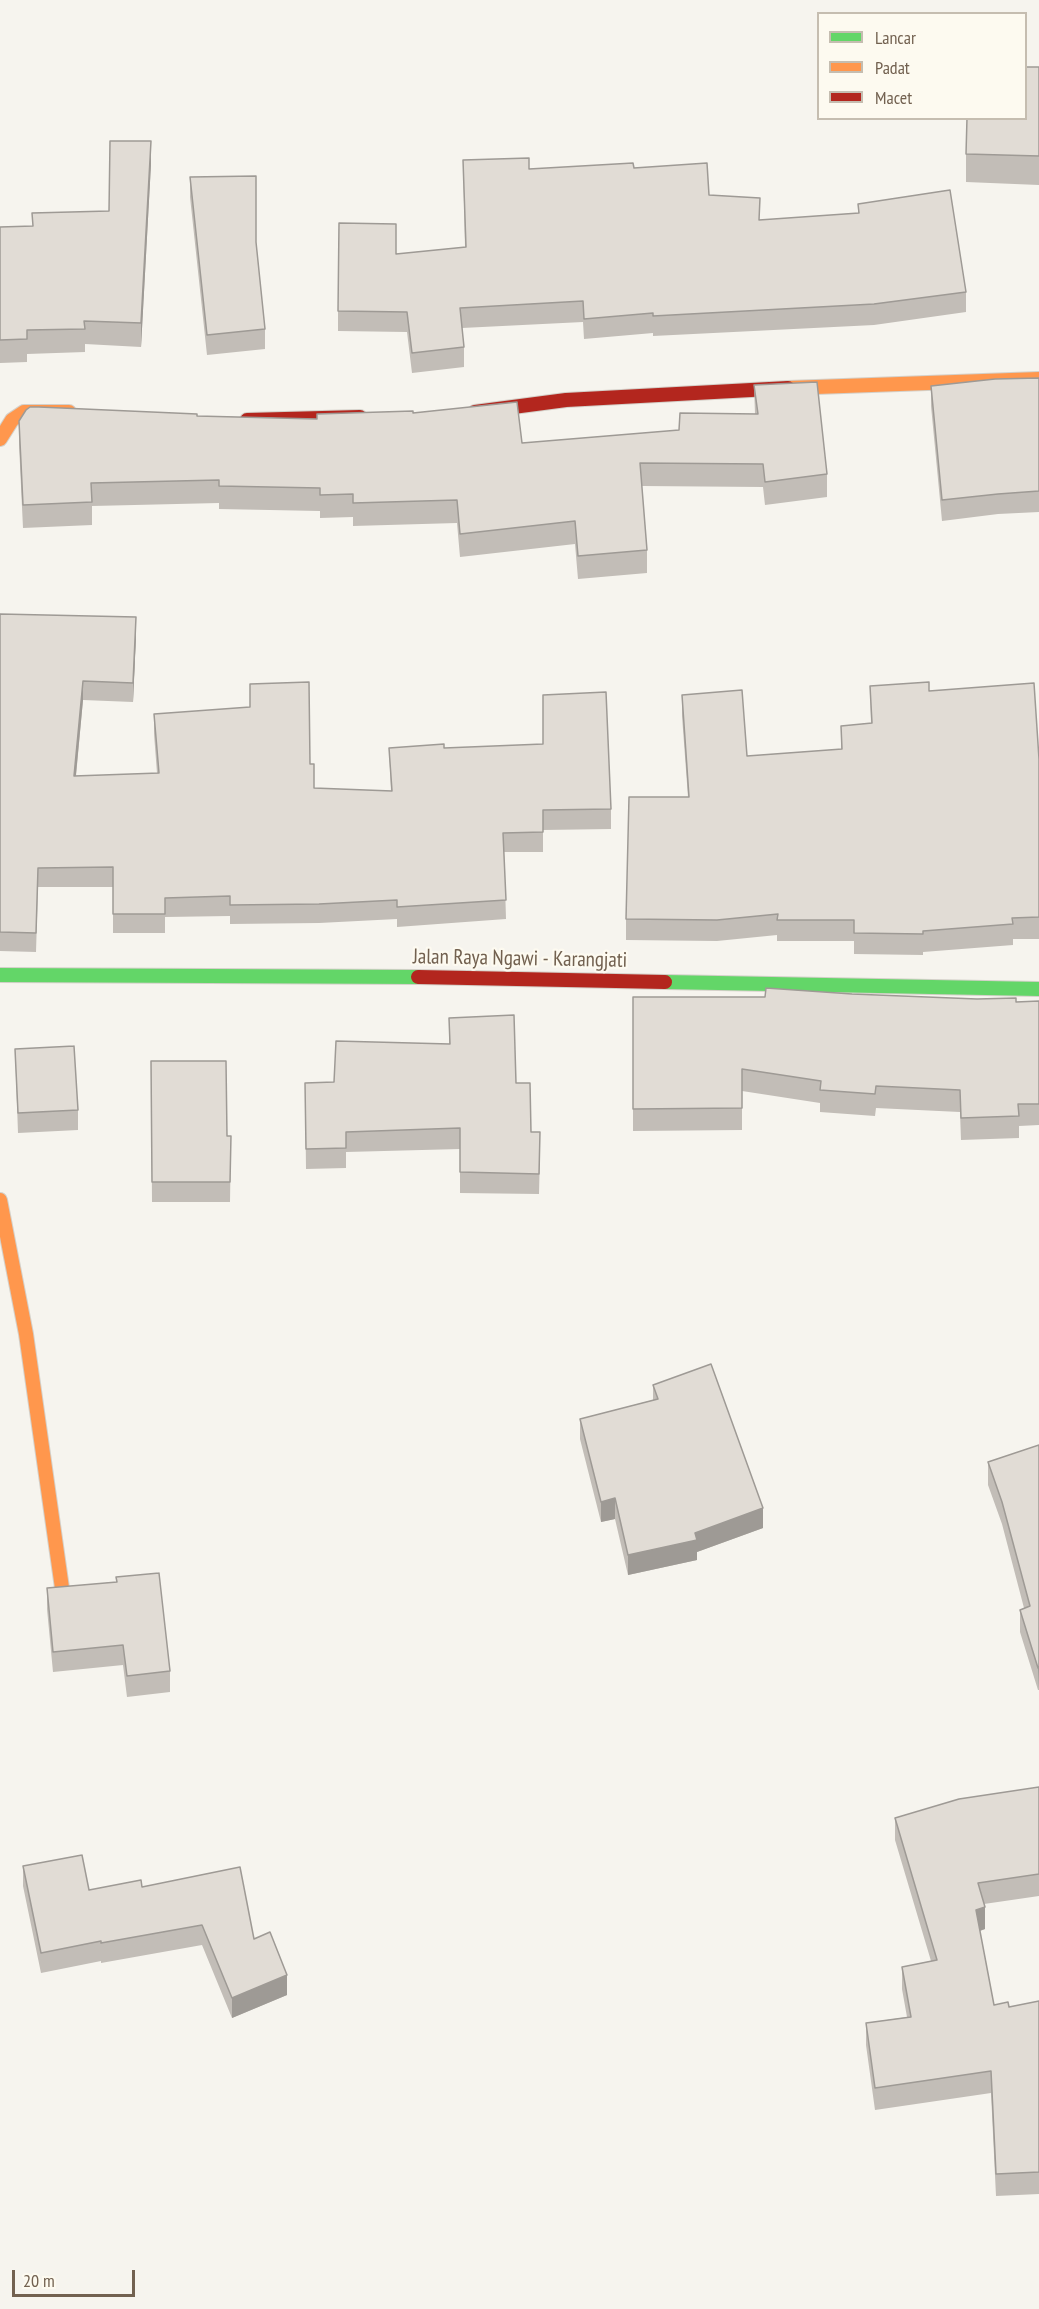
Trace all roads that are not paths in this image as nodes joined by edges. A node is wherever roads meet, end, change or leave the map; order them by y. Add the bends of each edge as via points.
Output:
1 (1039, 379) edge
2 (87, 413) edge
3 (460, 414) edge
4 (368, 417) edge
5 (230, 419) edge
6 (0, 439) edge
7 (0, 975) edge
8 (1039, 989) edge
9 (0, 1200) edge
10 (62, 1588) edge

1 - 3 street via 747,389 566,400
2 - 6 street via 24,412 12,420
4 - 5 street
7 - 8 street, Jalan Raya Ngawi - Karangjati
9 - 10 street via 26,1334

